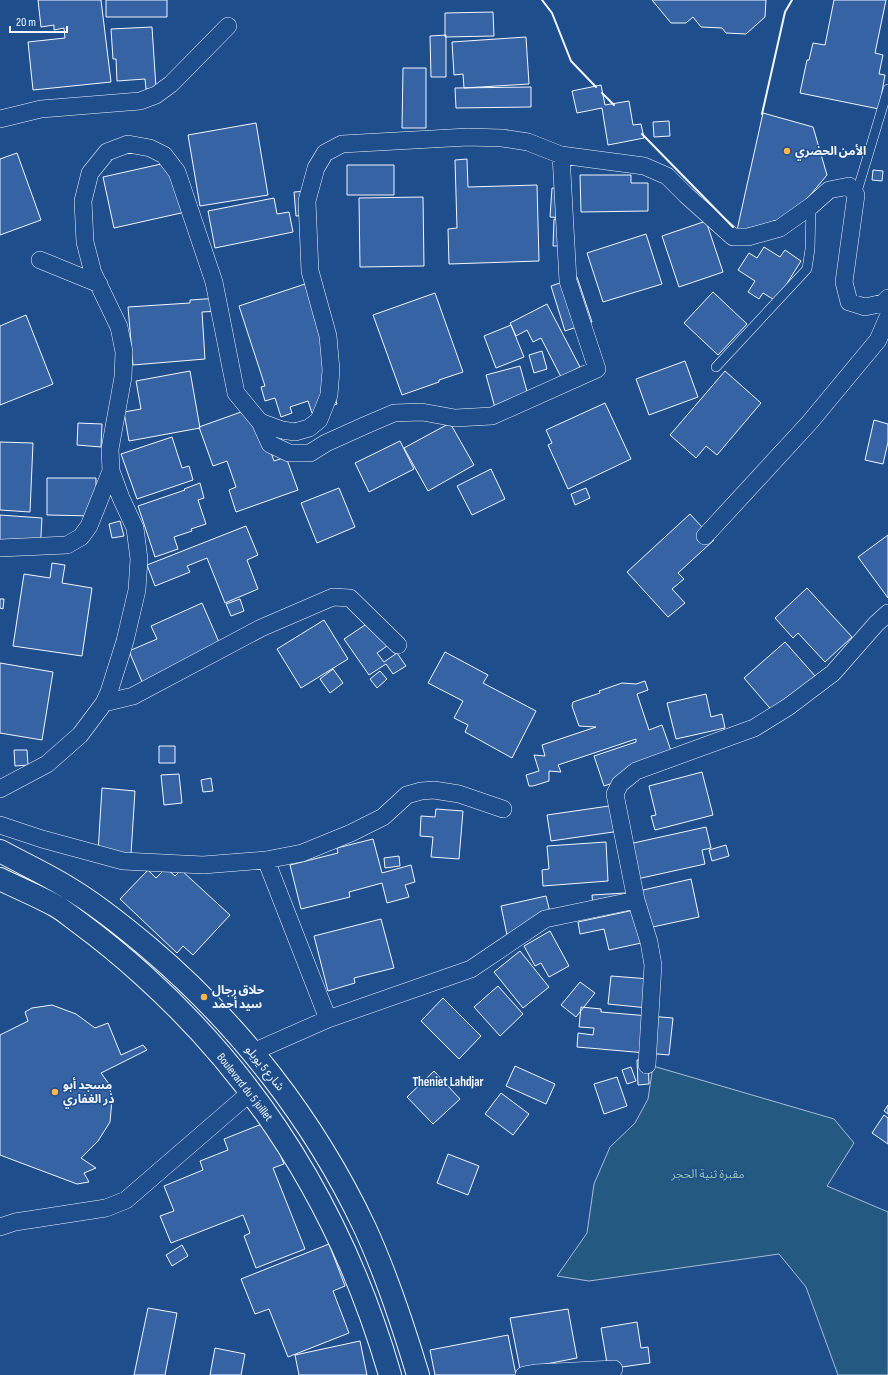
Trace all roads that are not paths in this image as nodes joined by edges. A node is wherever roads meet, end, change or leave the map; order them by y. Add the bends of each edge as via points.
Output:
1 (228, 26) dead end
2 (888, 90) edge
3 (0, 119) edge
4 (562, 155) junction
5 (856, 195) junction
6 (811, 206) junction
7 (40, 260) dead end
8 (99, 284) junction
9 (888, 298) edge
10 (888, 317) edge
11 (716, 367) dead end
12 (260, 422) junction
13 (111, 471) junction
14 (704, 536) dead end
15 (0, 548) edge
16 (888, 613) edge
17 (398, 645) dead end
18 (104, 703) junction
19 (0, 789) edge
20 (503, 809) dead end
21 (0, 825) edge
22 (0, 851) edge
23 (266, 860) junction
24 (0, 879) edge
25 (636, 900) junction
26 (328, 1019) junction
27 (253, 1052) junction
28 (647, 1065) dead end
29 (251, 1092) junction
30 (0, 1227) edge
31 (614, 1369) dead end
32 (390, 1375) edge
33 (418, 1375) edge
34 (524, 1375) edge

1 - 3 street via 171,84 156,95 140,101 41,109
2 - 5 lane
4 - 6 street via 644,166 667,176 733,237 748,237 780,228
4 - 12 street via 528,142 468,137 342,144 325,153 316,168 307,201 307,223 310,271 328,336 331,370 329,396 319,420 309,428 295,432
4 - 12 street via 568,281 597,369 492,416 455,418 422,412 394,413 339,437 310,454 289,453 270,444
5 - 6 street via 849,186 829,190
5 - 9 street via 844,282 849,302 865,308 883,303
6 - 11 lane via 807,269
7 - 8 street
8 - 12 street via 85,242 83,201 90,173 107,152 128,144 150,148 164,155 177,172 214,282 236,393
8 - 13 street via 119,327 124,352 123,377 110,449
10 - 14 street via 878,340 810,422
13 - 15 street via 89,526 81,537 67,544
13 - 18 street via 135,528 139,559 137,590 125,641
16 - 25 street via 833,673 788,707 754,728 636,771 620,784 616,794
17 - 18 street via 350,598 333,597 261,628 133,696
18 - 19 street via 80,735 47,764
20 - 23 street via 459,794 434,790 407,794 383,817 351,833 302,853
21 - 23 street via 123,861 203,865
22 - 27 main road, شارع 5 يويلو via 68,887 135,936 197,991
23 - 26 street
24 - 29 main road, Boulevard du 5 juillet via 56,906 128,961 193,1023
25 - 26 street via 545,919 471,969
25 - 28 street via 653,965
26 - 27 street
27 - 33 main road, شارع 5 يويلو via 285,1093 341,1181 386,1276
29 - 30 street via 126,1200 106,1208 15,1222
29 - 32 main road, Boulevard du 5 juillet via 284,1138 338,1235 380,1338
31 - 34 street

